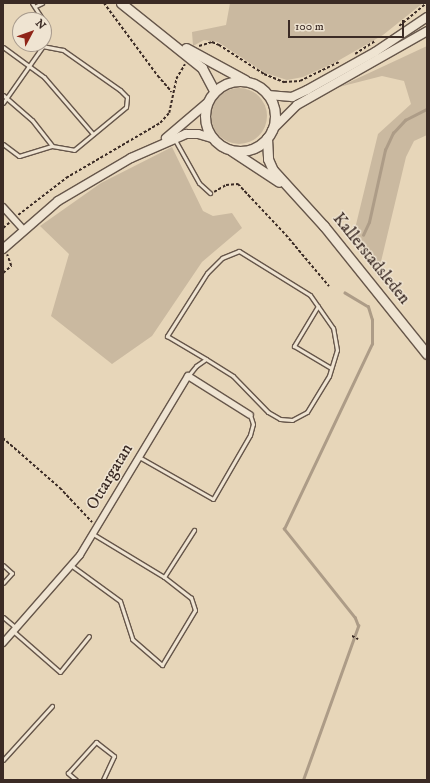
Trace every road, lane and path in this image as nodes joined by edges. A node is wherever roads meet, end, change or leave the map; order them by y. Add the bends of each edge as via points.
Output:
1 (32, 3) edge
2 (42, 3) edge
3 (104, 3) edge
4 (121, 3) edge
5 (426, 3) edge
6 (36, 6) junction
7 (39, 12) edge
8 (427, 17) edge
9 (150, 25) junction
10 (395, 30) dead end
11 (427, 31) edge
12 (377, 40) dead end
13 (3, 47) edge
14 (52, 48) edge
15 (196, 49) dead end
16 (39, 52) edge
17 (352, 55) dead end
18 (341, 61) dead end
19 (186, 62) dead end
20 (29, 66) junction
21 (250, 82) junction
22 (214, 91) junction
23 (172, 92) junction
24 (3, 95) edge
25 (268, 95) junction
26 (7, 98) junction
27 (207, 102) junction
28 (3, 103) edge
29 (94, 134) junction
30 (269, 134) junction
31 (175, 138) junction
32 (212, 138) junction
33 (3, 144) edge
34 (159, 144) junction
35 (52, 146) junction
36 (231, 150) junction
37 (287, 187) junction
38 (210, 193) joint
39 (3, 207) edge
40 (13, 218) junction
41 (3, 228) edge
42 (23, 230) junction
43 (3, 250) edge
44 (3, 273) edge
45 (329, 286) dead end
46 (318, 306) junction
47 (427, 354) edge
48 (206, 359) junction
49 (331, 368) junction
50 (188, 376) junction
51 (250, 415) joint
52 (3, 438) edge
53 (139, 457) junction
54 (97, 527) junction
55 (194, 530) dead end
56 (93, 534) junction
57 (3, 565) edge
58 (71, 566) junction
59 (164, 577) junction
60 (3, 583) edge
61 (3, 616) edge
62 (15, 629) junction
63 (89, 636) dead end
64 (352, 636) dead end
65 (358, 639) dead end
66 (3, 643) edge
67 (52, 706) dead end
68 (3, 760) edge
69 (76, 780) edge
70 (103, 780) edge

1 - 6 lane
2 - 6 lane
3 - 23 path
4 - 9 main road
5 - 10 path
6 - 7 lane
8 - 25 street via 375,52 307,90 292,96
9 - 21 main road via 196,54
9 - 22 main road via 202,68
11 - 30 street via 297,105
12 - 17 path
13 - 20 lane
14 - 29 lane via 64,50 127,97 126,107
15 - 18 path via 212,42 264,74 284,82 300,81
16 - 20 lane
19 - 23 path
20 - 26 lane
20 - 29 lane via 44,77
21 - 22 main road via 231,81
21 - 25 main road
22 - 27 main road
23 - 40 path via 169,113 160,124 66,178
24 - 26 lane
25 - 30 main road via 275,112
26 - 28 lane
26 - 35 lane via 32,120
27 - 32 main road via 205,121
27 - 34 street
29 - 35 lane via 74,150
30 - 36 main road via 251,149
30 - 37 main road, Kallerstadsleden via 268,159
31 - 32 street via 192,133
31 - 34 street
31 - 38 lane via 199,183
32 - 36 main road
33 - 35 lane via 19,156
34 - 42 street via 81,186
36 - 37 main road, Kallerstadsleden
37 - 47 main road, Kallerstadsleden via 324,226
38 - 45 path via 232,183 238,184
39 - 40 street
40 - 41 path
40 - 42 street
42 - 43 street
43 - 44 path via 12,264
46 - 48 lane via 310,295 239,251 222,258 207,274 167,336
46 - 49 lane via 333,328 337,350
46 - 49 lane via 294,346
48 - 49 lane via 233,376 268,412 280,419 292,420 308,412
48 - 50 lane
50 - 51 street
50 - 53 street, Ottargatan
51 - 53 lane via 253,424 250,435 213,499
52 - 54 path via 60,488
53 - 54 street, Ottargatan
54 - 56 street, Ottargatan
55 - 59 lane
56 - 58 street, Ottargatan
56 - 59 lane
57 - 60 lane via 12,573
58 - 59 lane via 120,601 132,639 162,665 195,610 191,598
58 - 62 street, Ottargatan
61 - 62 lane
62 - 63 lane via 60,672
62 - 66 street, Ottargatan
64 - 65 path
67 - 68 lane
69 - 70 lane via 68,773 96,742 114,756

